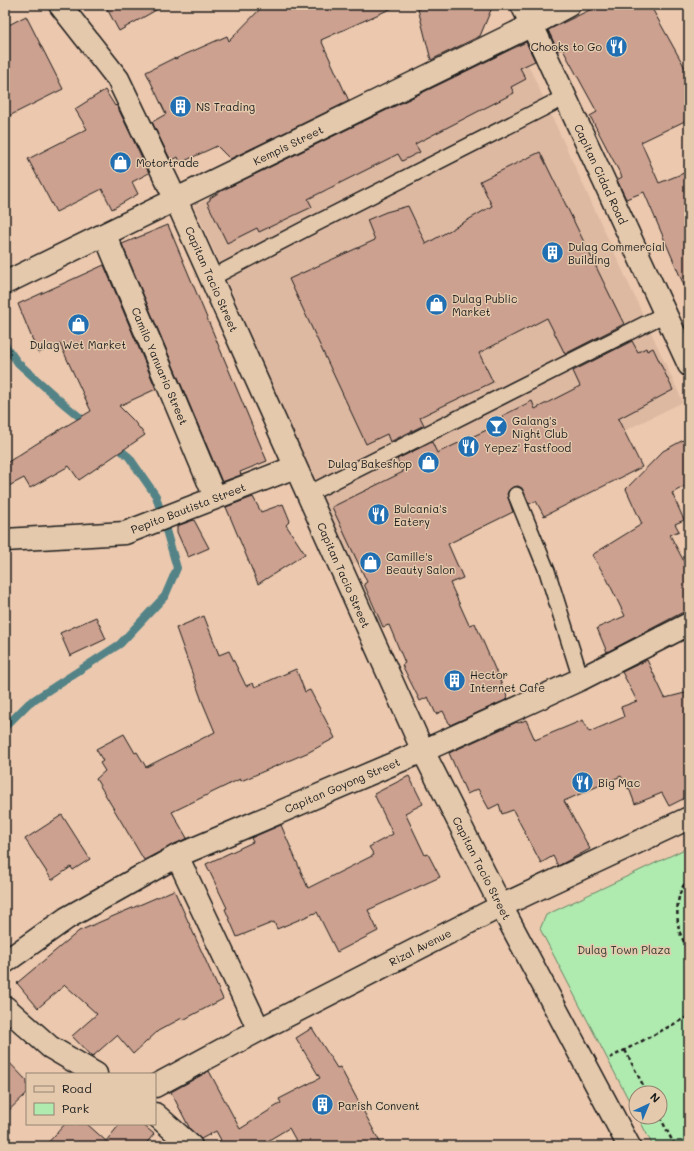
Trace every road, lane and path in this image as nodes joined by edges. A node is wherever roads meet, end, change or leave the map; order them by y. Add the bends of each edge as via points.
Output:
1 (60, 5) edge
2 (522, 5) edge
3 (569, 5) edge
4 (532, 24) junction
5 (565, 97) junction
6 (176, 200) junction
7 (105, 235) junction
8 (211, 278) junction
9 (5, 283) edge
10 (666, 314) junction
11 (689, 365) edge
12 (295, 467) junction
13 (308, 494) junction
14 (516, 495) dead end
15 (215, 497) junction
16 (5, 540) edge
17 (689, 624) edge
18 (581, 678) junction
19 (423, 751) junction
20 (689, 818) edge
21 (177, 856) junction
22 (689, 879) edge
23 (500, 906) junction
24 (689, 953) edge
25 (5, 962) edge
26 (5, 1007) edge
27 (689, 1016) edge
28 (259, 1030) junction
29 (625, 1050) junction
30 (588, 1070) junction
31 (94, 1073) edge
32 (156, 1085) edge
33 (643, 1085) edge
34 (156, 1115) edge
35 (664, 1125) edge
36 (191, 1146) edge
37 (628, 1146) edge
38 (675, 1146) edge

1 - 6 street, Capitan Tacio Street via 118,79
2 - 4 street, Capitan Cidad Road
3 - 4 street, Kempis Street
4 - 5 street, Capitan Cidad Road
4 - 6 street, Kempis Street
5 - 8 lane
5 - 10 street, Capitan Cidad Road
6 - 7 street, Kempis Street
6 - 8 street, Capitan Tacio Street
7 - 9 street, Kempis Street
7 - 15 street, Camilo Yanuario Street
8 - 12 street, Capitan Tacio Street
10 - 11 street, Capitan Cidad Road
10 - 13 lane
12 - 13 street, Capitan Tacio Street
12 - 15 street, Pepito Bautista Street
13 - 19 street, Capitan Tacio Street
14 - 18 lane via 546,571
15 - 16 street, Pepito Bautista Street via 125,533
17 - 18 street, Capitan Goyong Street
18 - 19 street, Capitan Goyong Street
19 - 21 street, Capitan Goyong Street
19 - 23 street, Capitan Tacio Street
20 - 23 street, Rizal Avenue
21 - 25 street, Capitan Goyong Street via 67,918
21 - 28 street
22 - 24 path via 679,898 678,917 680,931
23 - 28 street, Rizal Avenue
23 - 30 street, Capitan Tacio Street
26 - 31 street via 50,1048
27 - 29 path
28 - 32 street, Rizal Avenue
29 - 30 path
29 - 33 path
30 - 37 street, Capitan Tacio Street
34 - 36 street
35 - 38 path

